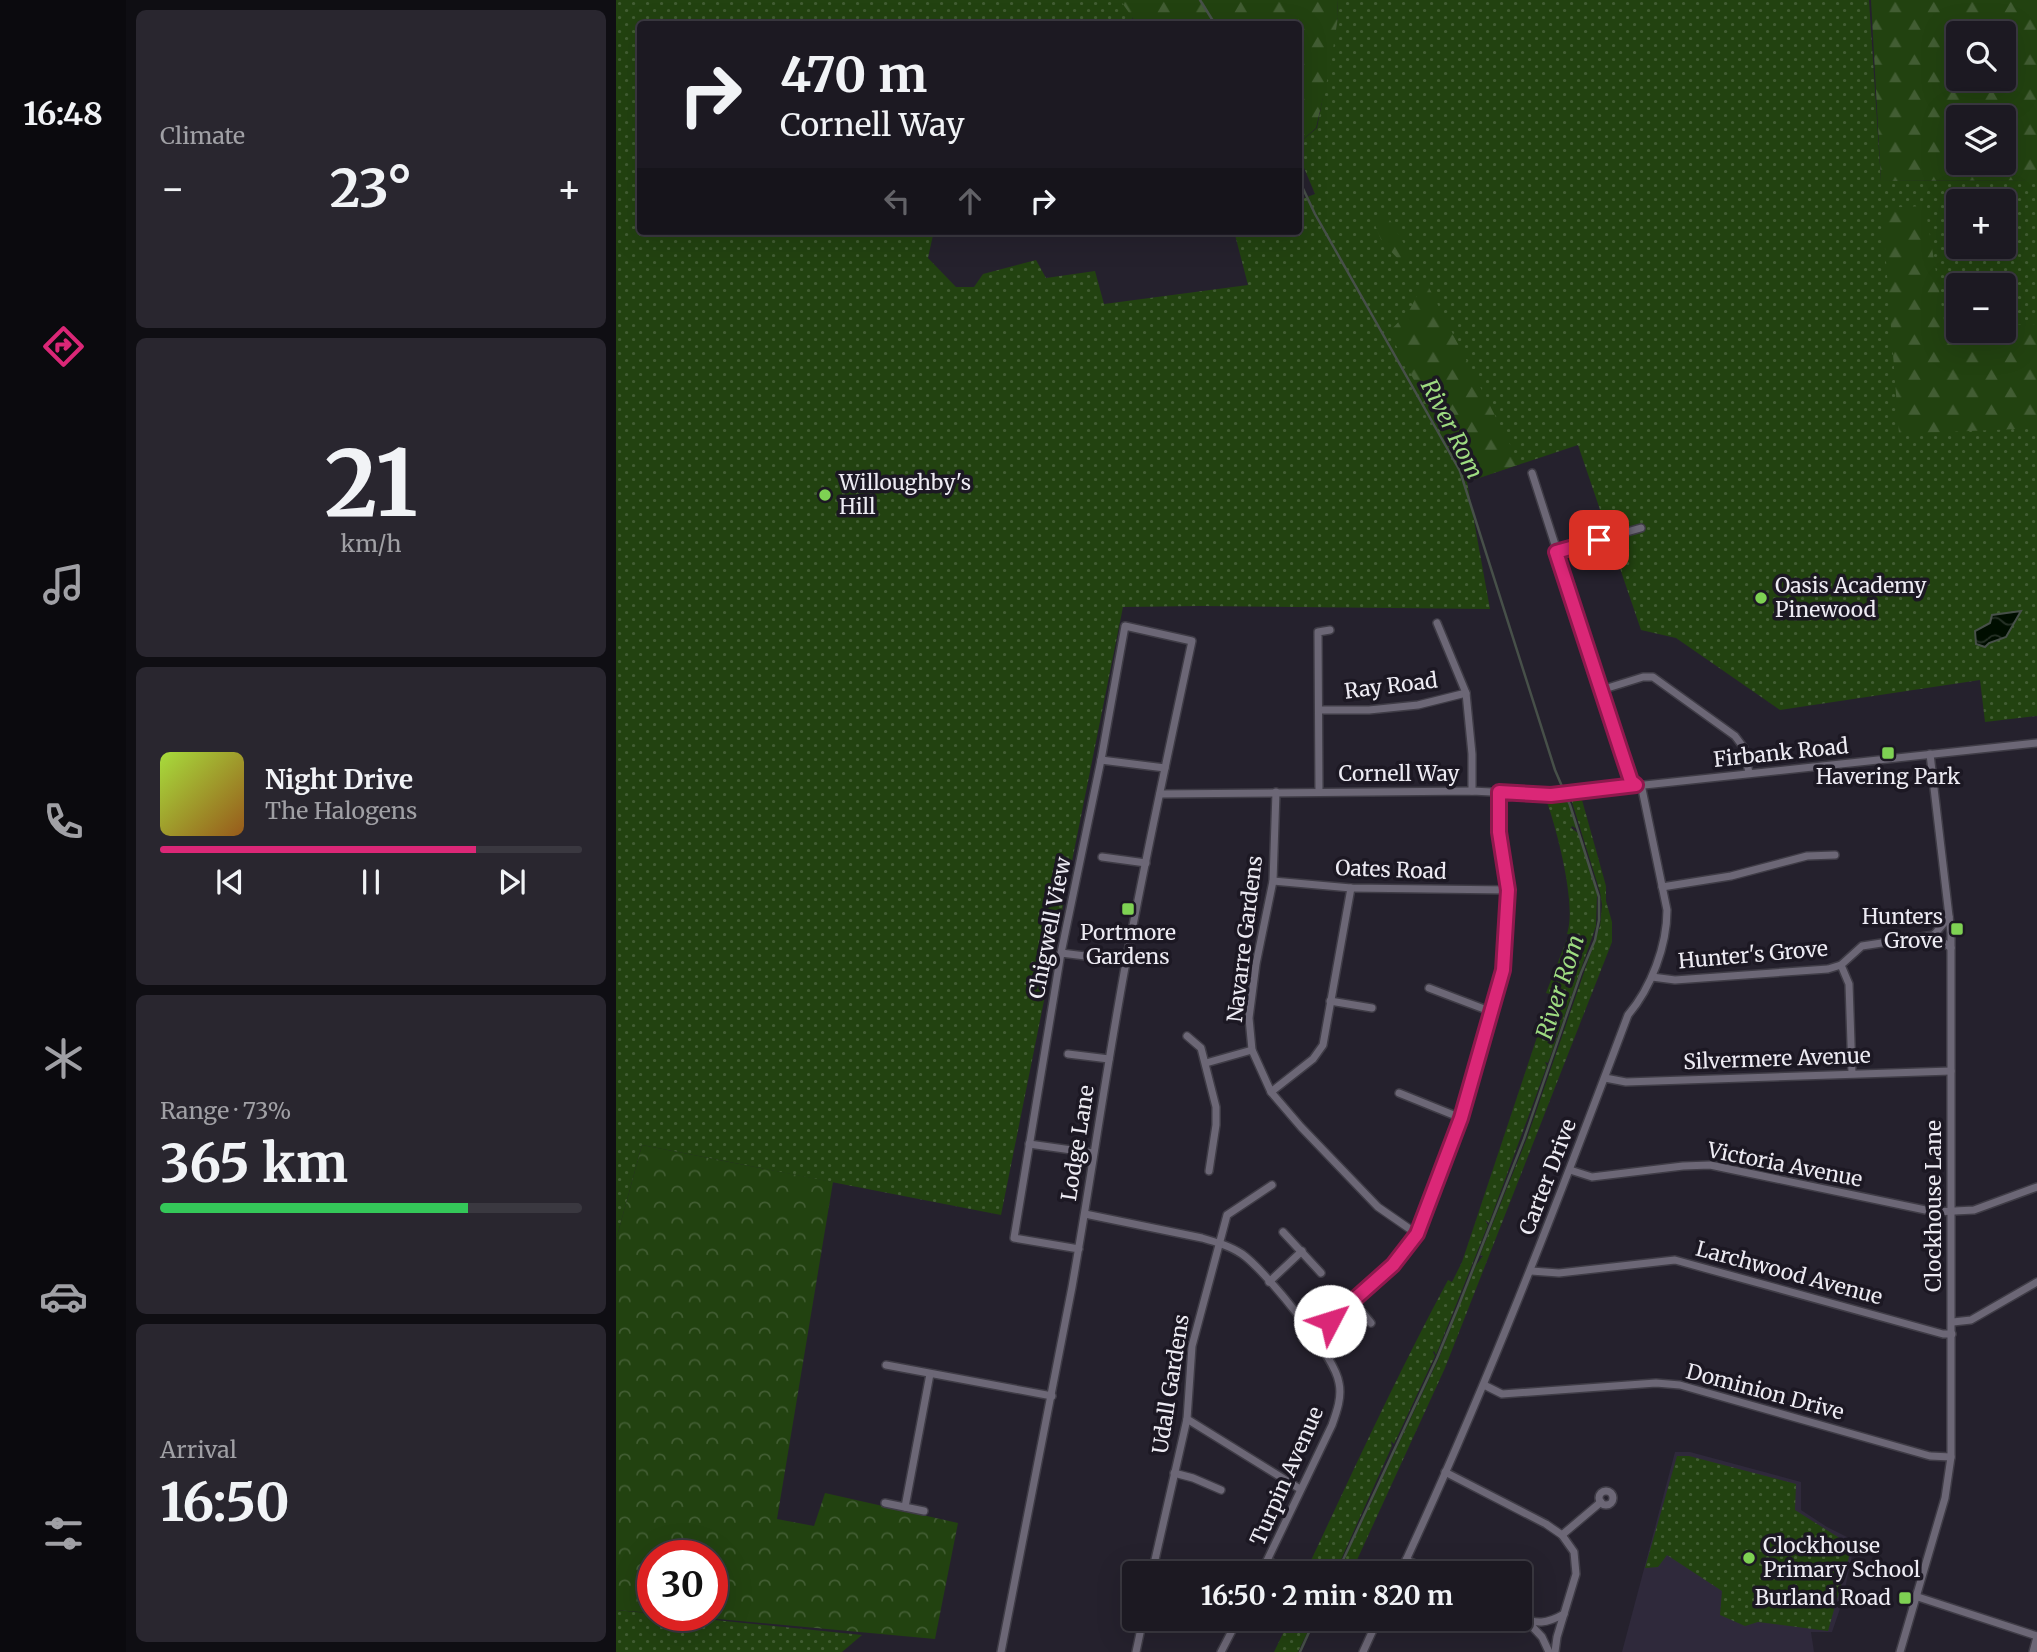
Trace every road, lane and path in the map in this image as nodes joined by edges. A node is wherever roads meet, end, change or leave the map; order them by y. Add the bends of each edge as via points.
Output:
1 (1532, 473) dead end
2 (1641, 528) dead end
3 (1556, 552) junction
4 (1437, 623) dead end
5 (1330, 630) dead end
6 (1192, 640) joint
7 (1601, 690) junction
8 (1466, 693) junction
9 (1320, 710) junction
10 (2037, 743) edge
11 (1930, 754) junction
12 (1101, 760) junction
13 (1165, 768) junction
14 (1749, 773) junction
15 (1636, 785) junction
16 (1472, 791) junction
17 (1276, 792) junction
18 (1319, 792) junction
19 (1499, 792) junction
20 (1160, 794) junction
21 (1835, 855) dead end
22 (1102, 857) dead end
23 (1146, 863) junction
24 (1273, 881) junction
25 (1662, 887) junction
26 (1351, 888) junction
27 (1508, 890) junction
28 (1949, 917) junction
29 (1934, 935) junction
30 (1951, 948) junction
31 (1061, 953) junction
32 (1126, 961) junction
33 (1841, 965) junction
34 (1652, 977) junction
35 (1429, 988) dead end
36 (1330, 1001) junction
37 (1372, 1008) dead end
38 (1492, 1012) junction
39 (1187, 1036) dead end
40 (1252, 1050) junction
41 (1068, 1054) dead end
42 (1109, 1059) junction
43 (1206, 1063) junction
44 (1951, 1071) junction
45 (1852, 1073) junction
46 (1605, 1078) junction
47 (1271, 1092) junction
48 (1399, 1093) dead end
49 (1461, 1118) junction
50 (1029, 1144) junction
51 (1093, 1153) junction
52 (1570, 1170) junction
53 (1209, 1171) dead end
54 (1272, 1185) dead end
55 (2037, 1187) edge
56 (1951, 1212) junction
57 (1085, 1214) junction
58 (1283, 1232) dead end
59 (1417, 1234) junction
60 (1221, 1243) junction
61 (1079, 1249) junction
62 (1302, 1251) junction
63 (1531, 1270) junction
64 (1321, 1273) dead end
65 (1269, 1282) junction
66 (2037, 1282) edge
67 (1354, 1302) junction
68 (1953, 1322) junction
69 (1371, 1323) dead end
70 (1952, 1334) junction
71 (1312, 1335) junction
72 (886, 1365) dead end
73 (929, 1374) junction
74 (1484, 1385) junction
75 (1052, 1396) junction
76 (1187, 1419) junction
77 (1951, 1457) junction
78 (1445, 1472) junction
79 (1174, 1473) junction
80 (1300, 1489) junction
81 (1221, 1490) dead end
82 (1601, 1502) dead end
83 (885, 1503) dead end
84 (905, 1507) junction
85 (924, 1511) dead end
86 (1562, 1535) junction
87 (1406, 1559) joint
88 (1155, 1561) edge
89 (1268, 1561) edge
90 (1410, 1561) edge
91 (1918, 1597) junction
92 (1564, 1613) junction
93 (1532, 1619) edge
94 (1532, 1627) edge
95 (1140, 1631) edge
96 (1232, 1631) edge
97 (1373, 1631) edge
98 (2037, 1636) edge
99 (1001, 1652) edge
100 (1136, 1652) edge
101 (1221, 1652) edge
102 (1363, 1652) edge
103 (1549, 1652) edge
104 (1555, 1652) edge
105 (1900, 1652) edge
106 (2033, 1652) edge

1 - 3 street, Carter Drive
2 - 3 street
3 - 7 street, Carter Drive
4 - 8 street
5 - 9 street via 1318,632
6 - 12 street, Chigwell View via 1125,626
6 - 13 street, Lodge Lane
7 - 14 street via 1653,677 1735,736 1744,748
7 - 15 street, Carter Drive
8 - 9 street, Ray Road via 1418,705
8 - 16 street
9 - 18 street
10 - 11 street, Firbank Road
11 - 14 street, Firbank Road
11 - 28 street, Clockhouse Lane
12 - 13 street
12 - 31 street, Chigwell View
13 - 20 street, Lodge Lane
14 - 15 street, Firbank Road
15 - 19 street, Cornell Way via 1556,794
15 - 25 street, Carter Drive via 1642,789
16 - 18 street, Cornell Way
16 - 19 street, Cornell Way
17 - 18 street, Cornell Way
17 - 20 street, Cornell Way
17 - 24 street, Navarre Gardens
19 - 27 street via 1499,832
20 - 23 street, Lodge Lane
21 - 25 street via 1807,856 1731,876
22 - 23 street
23 - 32 street, Lodge Lane
24 - 26 street, Oates Road
24 - 40 street, Navarre Gardens via 1249,1018
25 - 34 street, Carter Drive via 1667,925
26 - 27 street, Oates Road
26 - 36 street
27 - 38 street via 1503,970
28 - 29 street
28 - 30 street, Clockhouse Lane
29 - 30 street
29 - 33 street, Hunter's Grove via 1862,946
30 - 44 street, Clockhouse Lane
31 - 32 street
31 - 50 street, Chigwell View
32 - 42 street, Lodge Lane
33 - 34 street, Hunter's Grove via 1675,980
33 - 45 street via 1849,984
34 - 46 street, Carter Drive via 1628,1015
35 - 38 street
36 - 37 street
36 - 47 street via 1323,1045 1313,1059
38 - 49 street
39 - 43 street via 1201,1048
40 - 43 street
40 - 47 street, Navarre Gardens
41 - 42 street
42 - 51 street, Lodge Lane
43 - 53 street via 1216,1107
44 - 45 street, Silvermere Avenue
44 - 56 street, Clockhouse Lane
45 - 46 street, Silvermere Avenue via 1626,1082
46 - 52 street, Carter Drive
47 - 59 street, Navarre Gardens via 1378,1207
48 - 49 street
49 - 59 street
50 - 51 street
50 - 61 street, Chigwell View via 1014,1238
51 - 57 street, Lodge Lane
52 - 56 street, Victoria Avenue via 1592,1177 1710,1165
52 - 63 street, Carter Drive
54 - 60 street, Udall Gardens via 1227,1215
55 - 56 street, Victoria Avenue via 1974,1210
56 - 68 street, Clockhouse Lane
57 - 60 street, Turpin Avenue
57 - 61 street, Lodge Lane
58 - 62 street
59 - 67 street
60 - 65 street, Turpin Avenue via 1243,1254
60 - 76 street, Udall Gardens via 1192,1346
61 - 75 street, Lodge Lane
62 - 64 street
62 - 65 street
63 - 70 street, Larchwood Avenue via 1559,1273 1675,1260
63 - 74 street, Carter Drive
65 - 71 street, Turpin Avenue
66 - 68 street via 1971,1320
67 - 69 street
67 - 71 street
68 - 70 street, Clockhouse Lane
70 - 77 street, Clockhouse Lane
71 - 80 street, Turpin Avenue via 1337,1372 1340,1400
72 - 73 street
73 - 75 street
73 - 84 street
74 - 77 street, Dominion Drive via 1502,1394 1680,1385 1930,1456
74 - 78 street, Carter Drive
75 - 99 street, Lodge Lane
76 - 79 street, Udall Gardens
76 - 80 street
77 - 91 street, Clockhouse Lane via 1945,1499
78 - 86 street
78 - 87 street, Carter Drive
79 - 81 street
79 - 88 street, Udall Gardens
80 - 89 street, Turpin Avenue
82 - 86 street
83 - 84 street
84 - 85 street
86 - 92 street via 1574,1552 1576,1574
87 - 90 street
91 - 98 street
91 - 105 street, Clockhouse Lane
92 - 93 street via 1549,1623
92 - 104 street
94 - 103 street
95 - 100 street
96 - 101 street
97 - 102 street
98 - 106 street

